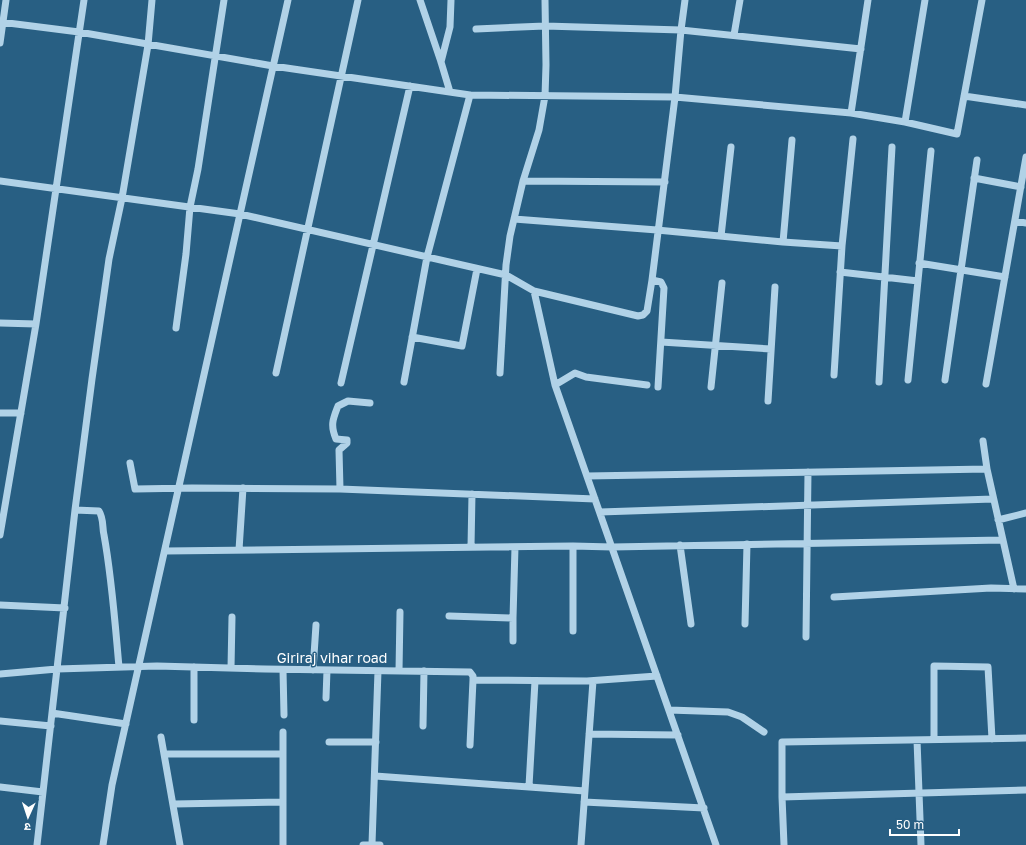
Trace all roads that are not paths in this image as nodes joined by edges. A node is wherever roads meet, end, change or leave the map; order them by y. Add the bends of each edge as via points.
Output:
1 (6, 0) edge
2 (84, 0) edge
3 (152, 0) edge
4 (224, 0) edge
5 (288, 0) edge
6 (358, 0) edge
7 (420, 0) edge
8 (451, 0) edge
9 (544, 0) edge
10 (686, 0) edge
11 (740, 0) edge
12 (868, 0) edge
13 (925, 0) edge
14 (982, 0) edge
15 (2, 23) edge
16 (545, 26) junction
17 (476, 30) dead end
18 (681, 30) junction
19 (79, 32) junction
20 (734, 35) junction
21 (0, 43) edge
22 (148, 45) junction
23 (861, 49) junction
24 (216, 56) junction
25 (441, 62) junction
26 (273, 66) junction
27 (342, 76) junction
28 (410, 86) junction
29 (450, 92) junction
30 (470, 95) junction
31 (545, 96) junction
32 (964, 96) junction
33 (675, 97) junction
34 (1026, 105) edge
35 (851, 113) junction
36 (905, 122) junction
37 (853, 139) dead end
38 (792, 140) dead end
39 (731, 147) dead end
40 (892, 147) dead end
41 (931, 151) dead end
42 (1026, 157) edge
43 (978, 160) dead end
44 (974, 178) junction
45 (0, 180) edge
46 (523, 181) junction
47 (665, 182) junction
48 (55, 188) junction
49 (1021, 188) junction
50 (122, 198) junction
51 (190, 207) junction
52 (240, 214) junction
53 (514, 219) junction
54 (1015, 221) junction
55 (1026, 222) edge
56 (308, 230) junction
57 (657, 230) junction
58 (721, 236) junction
59 (783, 242) junction
60 (373, 245) junction
61 (842, 246) junction
62 (426, 257) junction
63 (919, 263) junction
64 (478, 269) junction
65 (961, 270) junction
66 (840, 272) junction
67 (506, 275) junction
68 (885, 277) junction
69 (1005, 277) junction
70 (652, 280) junction
71 (918, 281) junction
72 (722, 283) dead end
73 (775, 287) dead end
74 (534, 290) junction
75 (0, 323) edge
76 (36, 324) junction
77 (176, 328) dead end
78 (412, 337) junction
79 (661, 342) junction
80 (717, 346) junction
81 (771, 349) junction
82 (276, 373) dead end
83 (500, 373) dead end
84 (834, 375) dead end
85 (908, 380) dead end
86 (945, 380) dead end
87 (404, 382) dead end
88 (879, 382) dead end
89 (341, 383) dead end
90 (986, 384) dead end
91 (556, 385) junction
92 (647, 385) dead end
93 (658, 387) dead end
94 (712, 387) dead end
95 (768, 401) dead end
96 (370, 403) dead end
97 (0, 413) edge
98 (21, 413) junction
99 (983, 441) dead end
100 (130, 463) dead end
101 (987, 469) junction
102 (808, 472) junction
103 (587, 476) junction
104 (178, 488) junction
105 (243, 488) junction
106 (340, 489) junction
107 (472, 494) junction
108 (3, 497) edge
109 (595, 499) junction
110 (994, 499) junction
111 (808, 505) junction
112 (75, 510) junction
113 (600, 512) junction
114 (1026, 513) edge
115 (998, 520) junction
116 (0, 535) edge
117 (1003, 540) junction
118 (807, 543) junction
119 (747, 544) junction
120 (680, 545) junction
121 (573, 546) junction
122 (471, 547) junction
123 (515, 547) junction
124 (612, 547) junction
125 (239, 550) junction
126 (165, 551) junction
127 (1014, 589) junction
128 (1026, 589) edge
129 (834, 597) dead end
130 (0, 605) edge
131 (64, 608) junction
132 (400, 612) dead end
133 (449, 616) dead end
134 (232, 617) dead end
135 (513, 618) junction
136 (691, 624) dead end
137 (745, 624) dead end
138 (316, 625) dead end
139 (573, 632) dead end
140 (806, 637) dead end
141 (514, 641) dead end
142 (139, 666) junction
143 (119, 667) junction
144 (194, 667) junction
145 (231, 668) junction
146 (57, 669) junction
147 (283, 670) junction
148 (313, 670) junction
149 (327, 670) junction
150 (399, 670) junction
151 (378, 671) junction
152 (424, 671) junction
153 (0, 674) edge
154 (657, 676) junction
155 (473, 680) junction
156 (535, 681) junction
157 (593, 681) junction
158 (326, 698) dead end
159 (669, 710) junction
160 (52, 713) junction
161 (284, 715) dead end
162 (194, 720) dead end
163 (0, 721) edge
164 (126, 724) junction
165 (51, 726) junction
166 (423, 726) dead end
167 (283, 732) dead end
168 (764, 732) dead end
169 (589, 734) junction
170 (678, 735) junction
171 (161, 737) dead end
172 (1026, 738) edge
173 (934, 739) junction
174 (992, 739) junction
175 (917, 740) junction
176 (329, 742) dead end
177 (376, 742) junction
178 (470, 745) dead end
179 (164, 754) junction
180 (283, 754) junction
181 (375, 776) junction
182 (529, 786) junction
183 (0, 787) edge
184 (1026, 790) edge
185 (585, 791) junction
186 (43, 792) junction
187 (919, 793) junction
188 (782, 797) junction
189 (283, 802) junction
190 (584, 802) junction
191 (174, 804) junction
192 (704, 808) junction
193 (37, 845) edge
194 (103, 845) edge
195 (180, 845) edge
196 (283, 845) edge
197 (364, 845) edge
198 (376, 845) edge
199 (581, 845) edge
200 (716, 845) edge
201 (784, 845) edge
202 (921, 845) edge

1 - 15 street
2 - 19 street
3 - 22 street
4 - 24 street
5 - 26 street
6 - 27 street
7 - 25 street
8 - 25 street via 450,28
9 - 16 street
10 - 18 street
11 - 20 street
12 - 23 street
13 - 36 street
14 - 32 street
15 - 19 street
15 - 21 street
16 - 17 street
16 - 18 street
16 - 31 street
18 - 20 street
18 - 33 street
19 - 22 street
19 - 48 street
20 - 23 street
22 - 24 street
22 - 50 street
23 - 35 street
24 - 26 street
24 - 51 street
25 - 29 street
26 - 27 street
26 - 52 street
27 - 28 street
27 - 56 street
28 - 29 street
28 - 60 street
29 - 30 street
30 - 31 street
30 - 62 street
31 - 33 street
31 - 46 street via 539,130
32 - 34 street
32 - 36 street via 957,134
33 - 35 street
33 - 47 street
35 - 36 street
37 - 61 street
38 - 59 street
39 - 58 street
40 - 68 street
41 - 63 street
42 - 49 street
43 - 44 street
44 - 49 street
44 - 65 street
45 - 48 street
46 - 47 street
46 - 53 street
47 - 57 street
48 - 50 street
48 - 76 street
49 - 54 street
50 - 51 street
50 - 112 street via 109,259
51 - 52 street
51 - 77 street
52 - 56 street
52 - 104 street
53 - 57 street
53 - 67 street
54 - 55 street
54 - 69 street
56 - 60 street
56 - 82 street
57 - 58 street
57 - 70 street
58 - 59 street
59 - 61 street
60 - 62 street
60 - 89 street
61 - 66 street
62 - 64 street
62 - 78 street
63 - 65 street
63 - 71 street
64 - 67 street
64 - 78 street via 462,346
65 - 69 street
65 - 86 street
66 - 68 street
66 - 84 street
67 - 74 street
67 - 83 street
68 - 71 street
68 - 88 street
69 - 90 street
70 - 74 street via 647,311 638,316
70 - 79 street via 661,282 664,288
71 - 85 street
72 - 80 street
73 - 81 street
74 - 91 street
75 - 76 street
76 - 98 street
78 - 87 street
79 - 80 street
79 - 93 street
80 - 81 street
80 - 94 street
81 - 95 street
91 - 92 street via 575,373 586,377
91 - 103 street
96 - 106 street via 348,401 338,406 333,418 332,431 336,439 347,440 348,443 339,450
97 - 98 street
98 - 108 street
99 - 101 street
100 - 104 street via 135,489
101 - 102 street
101 - 110 street
102 - 103 street
102 - 111 street
103 - 109 street
104 - 105 street
104 - 126 street
105 - 106 street
105 - 125 street
106 - 107 street
107 - 109 street
107 - 122 street
108 - 116 street
109 - 113 street
110 - 111 street
110 - 115 street
111 - 113 street
111 - 118 street
112 - 131 street
112 - 143 street via 99,512 102,517
113 - 124 street
114 - 115 street
115 - 117 street
117 - 118 street
117 - 127 street
118 - 119 street
118 - 140 street
119 - 120 street
119 - 137 street
120 - 124 street
120 - 136 street
121 - 123 street
121 - 124 street
121 - 139 street
122 - 123 street
122 - 125 street
123 - 135 street
124 - 154 street
125 - 126 street
126 - 142 street
127 - 128 street
127 - 129 street via 991,588
130 - 131 street
131 - 146 street
132 - 150 street
133 - 135 street
134 - 145 street
135 - 141 street
138 - 148 street
142 - 143 street, Giriraj vihar road
142 - 144 street, Giriraj vihar road
142 - 164 street
143 - 146 street, Giriraj vihar road
144 - 145 street, Giriraj vihar road
144 - 162 street
145 - 147 street, Giriraj vihar road
146 - 153 street, Giriraj vihar road
146 - 160 street
147 - 148 street, Giriraj vihar road
147 - 161 street
148 - 149 street, Giriraj vihar road
149 - 151 street, Giriraj vihar road
149 - 158 street
150 - 151 street, Giriraj vihar road
150 - 152 street, Giriraj vihar road
151 - 177 street
152 - 155 street, Giriraj vihar road via 470,672
152 - 166 street
154 - 157 street, Giriraj vihar road
154 - 159 street
155 - 156 street, Giriraj vihar road
155 - 178 street
156 - 157 street, Giriraj vihar road
156 - 182 street
157 - 169 street
159 - 168 street via 728,712 742,717
159 - 170 street
160 - 164 street
160 - 165 street
163 - 165 street
164 - 194 street via 112,785
165 - 186 street
167 - 180 street
169 - 170 street
169 - 185 street
170 - 192 street
171 - 179 street
172 - 174 street
173 - 174 street
173 - 174 street via 934,666 988,667
173 - 175 street
175 - 187 street
175 - 188 street via 782,742
176 - 177 street
177 - 181 street
179 - 180 street
179 - 191 street
180 - 189 street
181 - 182 street
181 - 198 street
182 - 185 street
183 - 186 street
184 - 187 street
185 - 190 street
186 - 193 street
187 - 188 street
187 - 202 street
188 - 201 street
189 - 191 street
189 - 196 street
190 - 192 street
190 - 199 street
191 - 195 street
192 - 200 street
197 - 198 street

